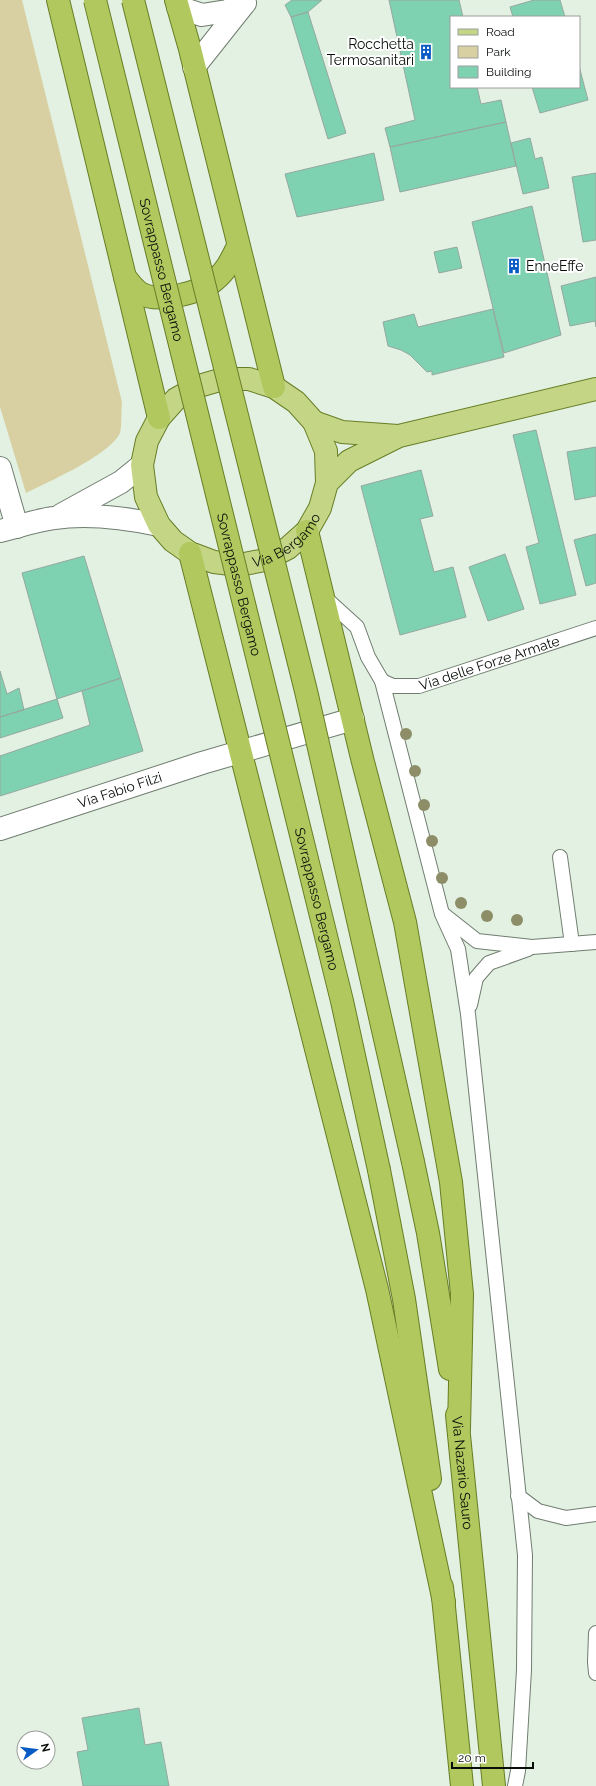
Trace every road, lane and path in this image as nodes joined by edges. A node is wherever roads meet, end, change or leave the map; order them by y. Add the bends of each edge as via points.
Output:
1 (58, 0) edge
2 (95, 0) edge
3 (133, 0) edge
4 (247, 2) edge
5 (177, 4) edge
6 (194, 67) junction
7 (238, 246) junction
8 (124, 277) junction
9 (274, 387) junction
10 (596, 389) edge
11 (159, 418) junction
12 (314, 422) junction
13 (399, 436) junction
14 (142, 465) junction
15 (0, 468) edge
16 (327, 483) junction
17 (55, 518) junction
18 (159, 525) junction
19 (9, 529) edge
20 (307, 531) junction
21 (190, 553) junction
22 (323, 596) junction
23 (596, 628) edge
24 (382, 681) junction
25 (353, 719) junction
26 (239, 751) junction
27 (0, 829) edge
28 (560, 857) dead end
29 (442, 914) junction
30 (596, 942) edge
31 (572, 944) junction
32 (532, 947) junction
33 (468, 1014) junction
34 (459, 1428) junction
35 (518, 1496) junction
36 (596, 1514) edge
37 (444, 1602) junction
38 (596, 1632) edge
39 (596, 1673) edge
40 (462, 1786) edge
41 (494, 1786) edge
42 (515, 1786) edge

1 - 8 highway
2 - 37 highway, Sovrappasso Bergamo, bridge via 342,1001 379,1170 404,1299 426,1442
3 - 34 highway, Via Nazario Sauro, bridge via 306,691 413,1162
4 - 5 street via 227,11 202,15
4 - 6 street
5 - 6 highway
6 - 7 highway
7 - 8 highway via 228,266 216,280 195,292 158,298 140,293
7 - 9 highway
8 - 11 highway
9 - 11 main road, Via Bergamo via 249,380 223,379 199,386 176,399
9 - 12 main road, Via Bergamo via 296,402
10 - 13 main road, Via Bergamo
11 - 14 main road, Via Bergamo via 147,441
12 - 13 main road, Via Bergamo via 342,432
12 - 16 main road, Via Bergamo via 326,451
13 - 16 main road, Via Bergamo via 349,461
14 - 17 street via 121,482
14 - 18 main road, Via Bergamo via 146,497
15 - 19 street
16 - 20 main road, Via Bergamo via 320,508
17 - 18 street via 94,516 131,519
17 - 19 street
18 - 21 main road, Via Bergamo via 173,541
20 - 21 main road, Via Bergamo via 288,548 265,560 239,564 214,562
20 - 22 highway
21 - 26 highway
22 - 24 lane via 356,627 368,657
22 - 25 highway
23 - 24 lane, Via delle Forze Armate via 419,686 393,686
24 - 29 lane
25 - 26 street, Via Fabio Filzi
25 - 34 highway via 405,922 451,1182 462,1294
26 - 27 street, Via Fabio Filzi
26 - 37 highway via 377,1290
28 - 31 lane
29 - 32 lane via 477,941
29 - 33 lane via 458,949
30 - 31 lane
31 - 32 lane
32 - 33 lane via 489,963 476,978
33 - 35 lane
34 - 41 highway, Via Nazario Sauro
35 - 36 lane via 538,1511 566,1518
35 - 42 lane via 525,1555 524,1670
37 - 40 highway
38 - 39 lane

